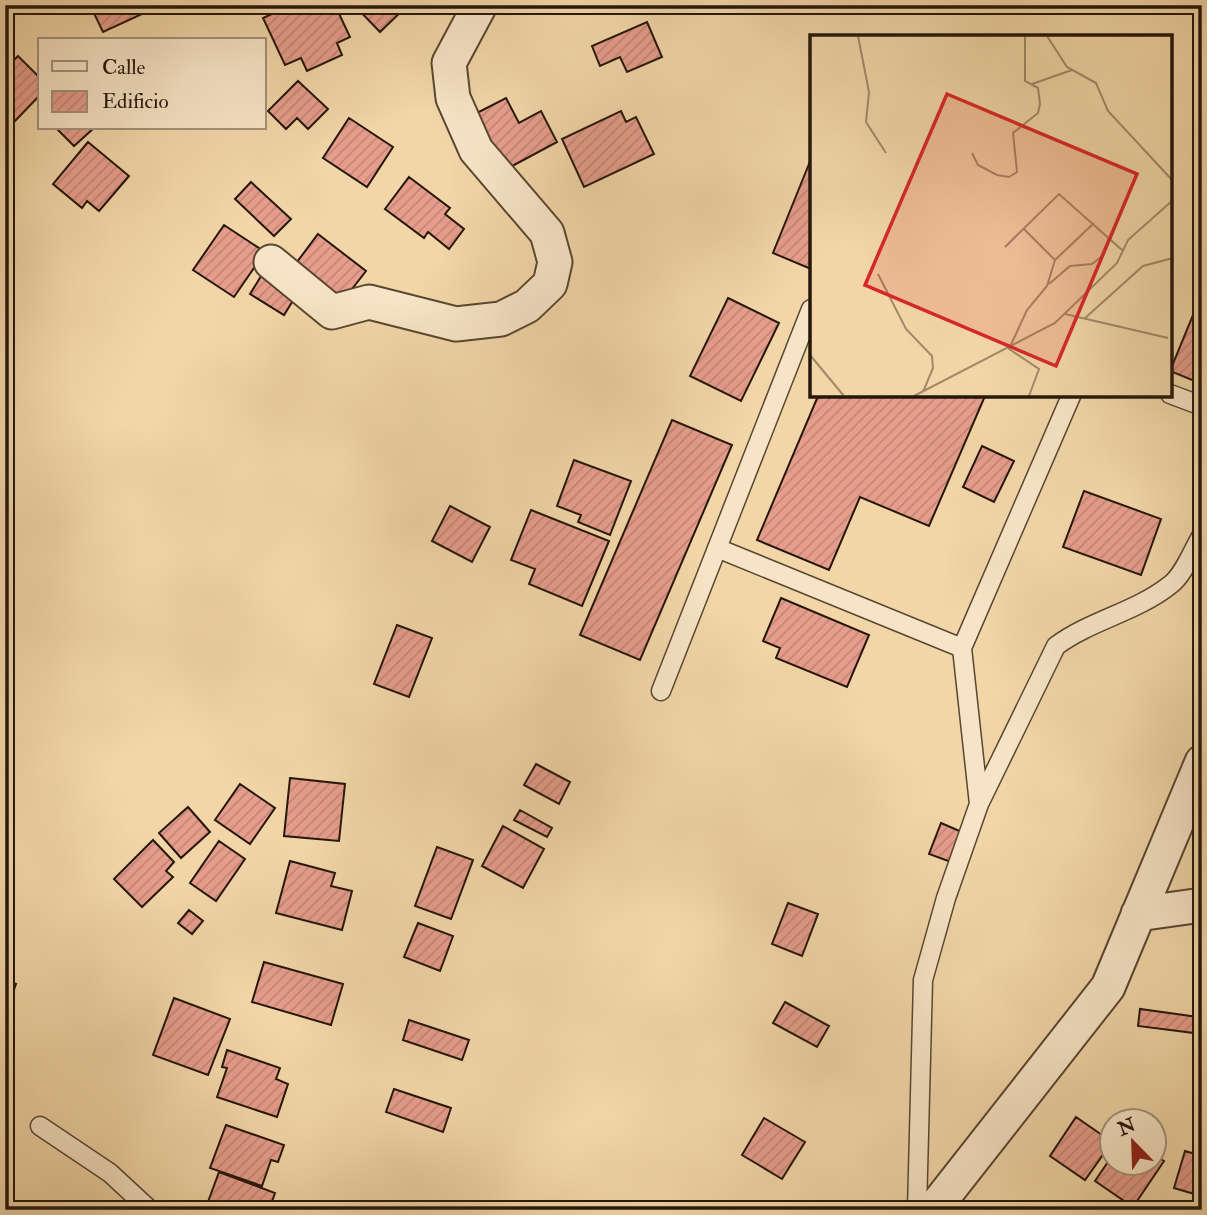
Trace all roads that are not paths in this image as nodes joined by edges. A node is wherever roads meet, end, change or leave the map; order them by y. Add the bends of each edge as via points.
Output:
1 (480, 5) edge
2 (271, 262) dead end
3 (810, 312) edge
4 (1172, 395) edge
5 (1071, 397) edge
6 (1202, 406) edge
7 (1202, 535) edge
8 (717, 548) junction
9 (962, 648) junction
10 (661, 691) dead end
11 (1202, 762) edge
12 (979, 804) junction
13 (1202, 905) edge
14 (1138, 914) junction
15 (40, 1126) dead end
16 (150, 1210) edge
17 (917, 1210) edge
18 (933, 1210) edge

1 - 2 street via 449,63 453,98 477,150 547,233 555,262 550,284 527,306 501,319 456,324 369,302 332,312
3 - 8 lane
4 - 6 lane
5 - 9 lane
7 - 12 lane via 1172,584 1076,631 1056,646
8 - 9 lane
8 - 10 lane
9 - 12 lane
11 - 14 street
12 - 17 lane via 923,980
13 - 14 street
14 - 18 street via 1108,987
15 - 16 lane via 110,1172

